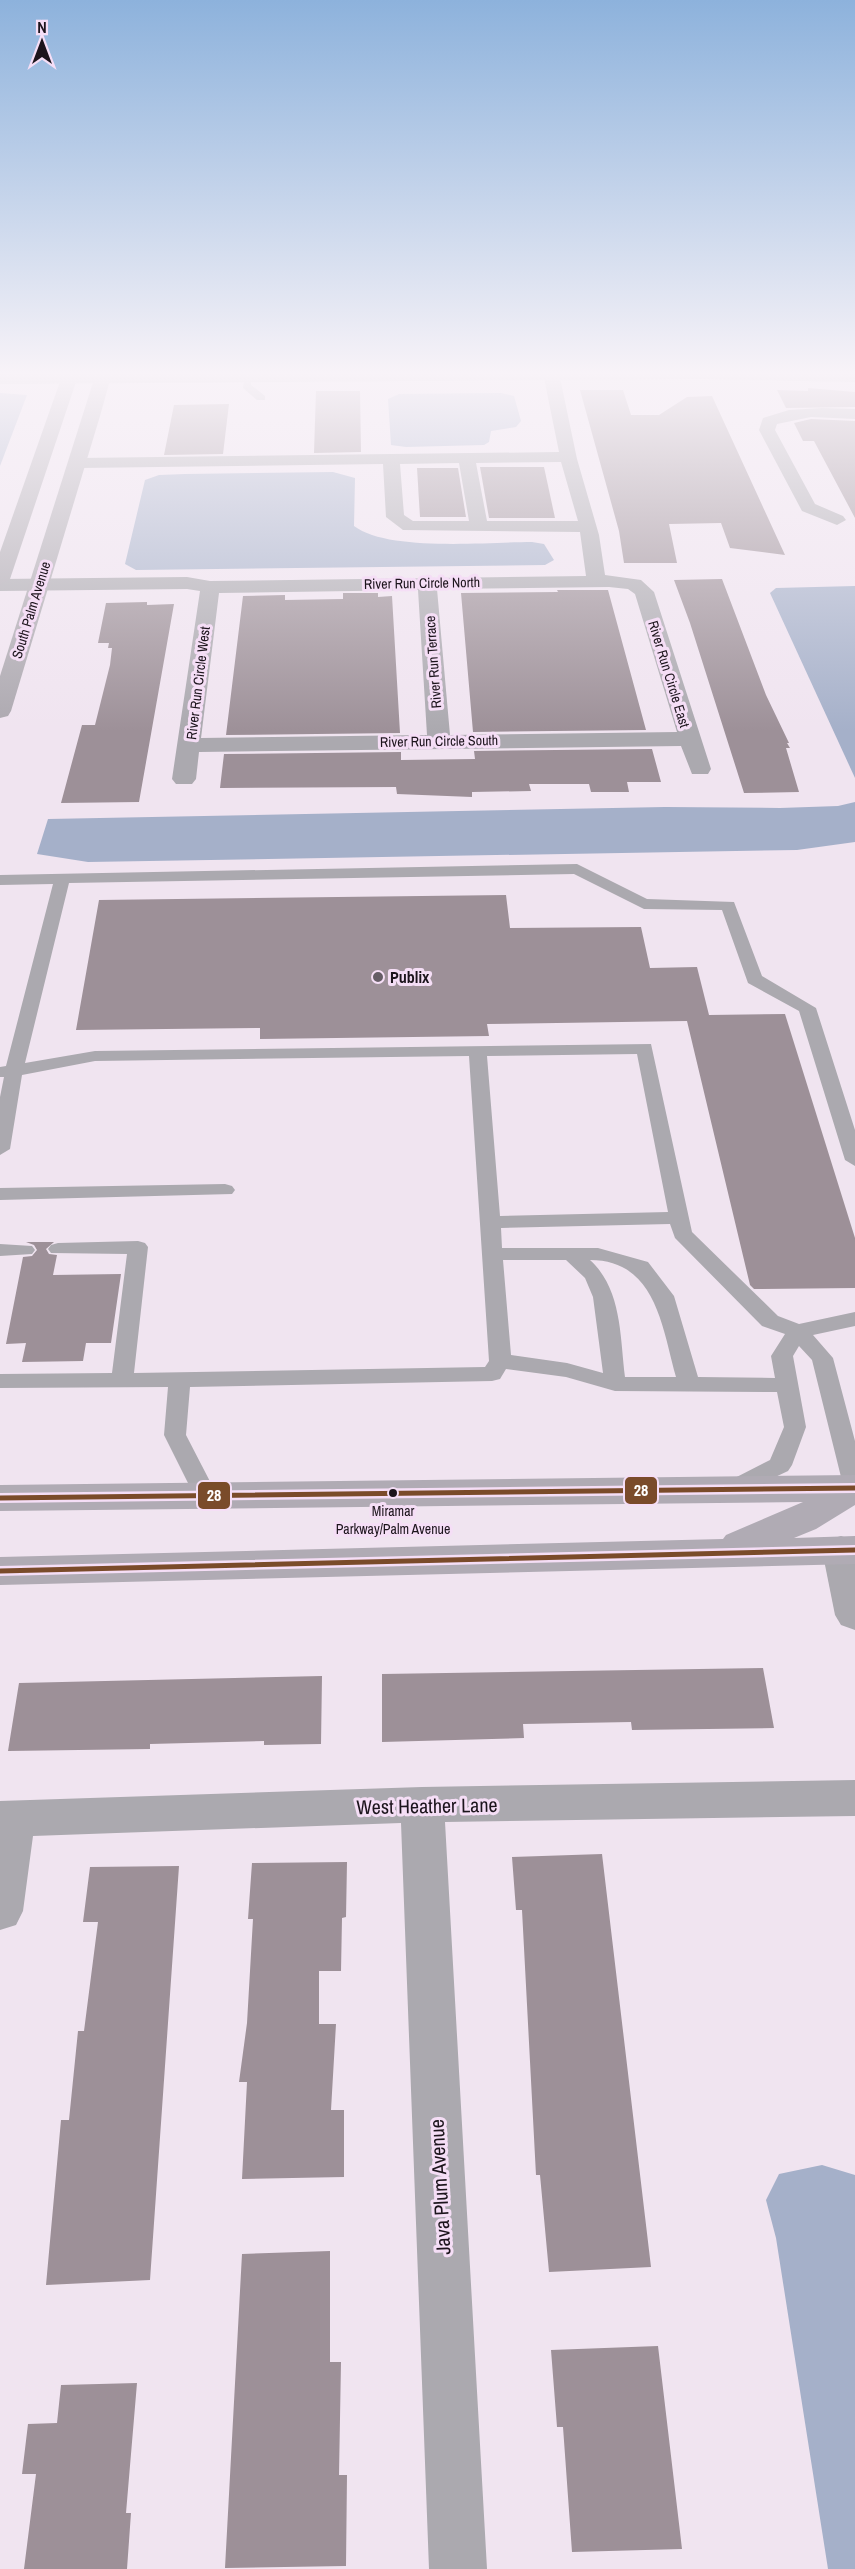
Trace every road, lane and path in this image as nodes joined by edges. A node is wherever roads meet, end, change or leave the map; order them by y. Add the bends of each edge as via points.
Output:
1 (30, 493) edge
2 (70, 493) edge
3 (393, 493) edge
4 (473, 493) edge
5 (578, 493) edge
6 (800, 493) edge
7 (837, 520) dead end
8 (479, 527) junction
9 (587, 527) junction
10 (0, 579) edge
11 (596, 581) junction
12 (427, 583) junction
13 (634, 584) joint
14 (0, 585) edge
15 (210, 587) junction
16 (36, 590) junction
17 (0, 597) edge
18 (0, 711) edge
19 (689, 739) junction
20 (439, 741) junction
21 (190, 746) junction
22 (700, 769) dead end
23 (184, 778) dead end
24 (62, 879) junction
25 (0, 880) edge
26 (478, 1050) junction
27 (7, 1072) edge
28 (0, 1149) edge
29 (855, 1160) edge
30 (225, 1190) dead end
31 (0, 1194) edge
32 (679, 1218) junction
33 (490, 1222) junction
34 (58, 1249) dead end
35 (0, 1250) edge
36 (25, 1250) dead end
37 (492, 1254) junction
38 (571, 1254) junction
39 (855, 1319) edge
40 (798, 1331) junction
41 (500, 1361) junction
42 (180, 1380) junction
43 (0, 1381) edge
44 (122, 1381) junction
45 (615, 1384) junction
46 (787, 1385) junction
47 (690, 1386) junction
48 (855, 1487) edge
49 (733, 1489) junction
50 (205, 1495) junction
51 (0, 1498) edge
52 (850, 1548) edge
53 (723, 1552) junction
54 (0, 1571) edge
55 (855, 1615) edge
56 (855, 1798) edge
57 (422, 1805) junction
58 (7, 1818) edge
59 (0, 1911) edge
60 (458, 2569) edge

1 - 10 main road
2 - 16 main road, South Palm Avenue
3 - 8 street via 395,517 401,523 420,527
4 - 8 street
5 - 9 street
6 - 7 street via 808,507
8 - 9 street
9 - 11 street
11 - 12 street, River Run Circle North
11 - 13 street, River Run Circle North
12 - 15 street, River Run Circle North
12 - 20 street, River Run Terrace
13 - 19 street, River Run Circle East via 644,592
14 - 16 street, River Run Circle North
15 - 16 street, River Run Circle North via 190,592
15 - 21 street, River Run Circle West
16 - 17 street, River Run Circle North
16 - 18 main road, South Palm Avenue
19 - 20 street, River Run Circle South
19 - 22 street, River Run Circle East
20 - 21 street, River Run Circle South
21 - 23 street, River Run Circle West
24 - 25 lane
24 - 27 lane
24 - 29 lane via 577,869 644,904 728,905 754,979 807,1008
26 - 27 lane via 95,1056
26 - 32 lane via 645,1048
26 - 33 lane
27 - 28 lane
30 - 31 lane
32 - 33 lane
32 - 40 lane via 682,1234 770,1321
33 - 37 lane
34 - 44 lane via 138,1247
35 - 36 lane
37 - 38 lane
37 - 41 lane
38 - 45 lane via 594,1275 604,1297
38 - 47 lane via 598,1254 641,1267 663,1296
39 - 40 lane
40 - 46 lane via 782,1356
40 - 48 lane via 822,1358
41 - 42 lane via 492,1374
41 - 45 lane via 567,1370
42 - 44 lane
42 - 50 lane via 175,1435
43 - 44 lane
45 - 47 lane
46 - 47 lane
46 - 49 lane via 795,1427 780,1465
48 - 49 main road
48 - 53 main road via 803,1519
49 - 50 main road
50 - 51 main road
52 - 53 main road
52 - 55 street
53 - 54 main road
56 - 57 street, West Heather Lane
57 - 58 street, West Heather Lane
57 - 60 street, Java Plum Avenue
58 - 59 street

